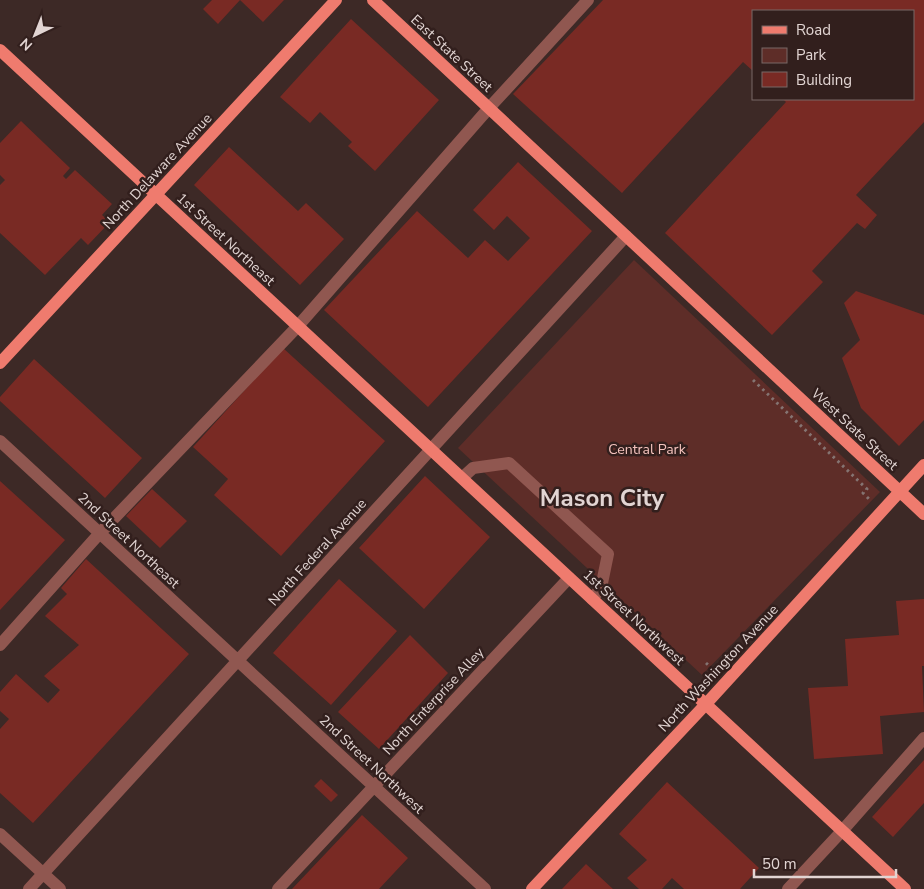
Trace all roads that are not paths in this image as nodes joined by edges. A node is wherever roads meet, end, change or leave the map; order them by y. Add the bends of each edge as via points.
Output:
1 (336, 0) edge
2 (373, 0) edge
3 (588, 0) edge
4 (0, 50) edge
5 (489, 108) junction
6 (156, 194) junction
7 (626, 236) junction
8 (298, 326) junction
9 (0, 363) edge
10 (0, 440) edge
11 (431, 449) junction
12 (924, 465) edge
13 (462, 478) junction
14 (899, 491) junction
15 (924, 514) edge
16 (100, 534) junction
17 (569, 578) junction
18 (592, 599) junction
19 (0, 645) edge
20 (238, 660) junction
21 (706, 704) junction
22 (924, 738) edge
23 (374, 786) junction
24 (842, 831) junction
25 (0, 834) edge
26 (43, 874) junction
27 (29, 889) edge
28 (60, 889) edge
29 (278, 889) edge
30 (485, 889) edge
31 (532, 889) edge
32 (788, 889) edge
33 (905, 889) edge

1 - 6 main road, North Delaware Avenue
2 - 5 main road, East State Street
3 - 5 street
4 - 6 main road, 1st Street Northeast
5 - 7 main road, East State Street
5 - 8 street
6 - 8 main road, 1st Street Northeast
6 - 9 main road, North Delaware Avenue
7 - 11 street, North Federal Avenue
7 - 14 main road, West State Street
8 - 11 main road, 1st Street Northeast
8 - 16 street
10 - 16 street, 2nd Street Northeast
11 - 13 main road, 1st Street Northwest
11 - 20 street, North Federal Avenue
12 - 14 main road, North Washington Avenue
13 - 17 main road, 1st Street Northwest
13 - 18 street via 473,468 509,463 608,554 602,588
14 - 15 main road, West State Street
14 - 21 main road, North Washington Avenue
16 - 19 street
16 - 20 street, 2nd Street Northeast
17 - 18 main road, 1st Street Northwest
17 - 23 street, North Enterprise Alley
18 - 21 main road, 1st Street Northwest
20 - 23 street, 2nd Street Northwest
20 - 26 street, North Federal Avenue
21 - 24 main road, 1st Street Northwest
21 - 31 main road, North Washington Avenue
22 - 24 street
23 - 29 street, North Enterprise Alley
23 - 30 street, 2nd Street Northwest
24 - 32 street
24 - 33 main road, 1st Street Northwest
25 - 26 street
26 - 27 street, North Federal Avenue
26 - 28 street

